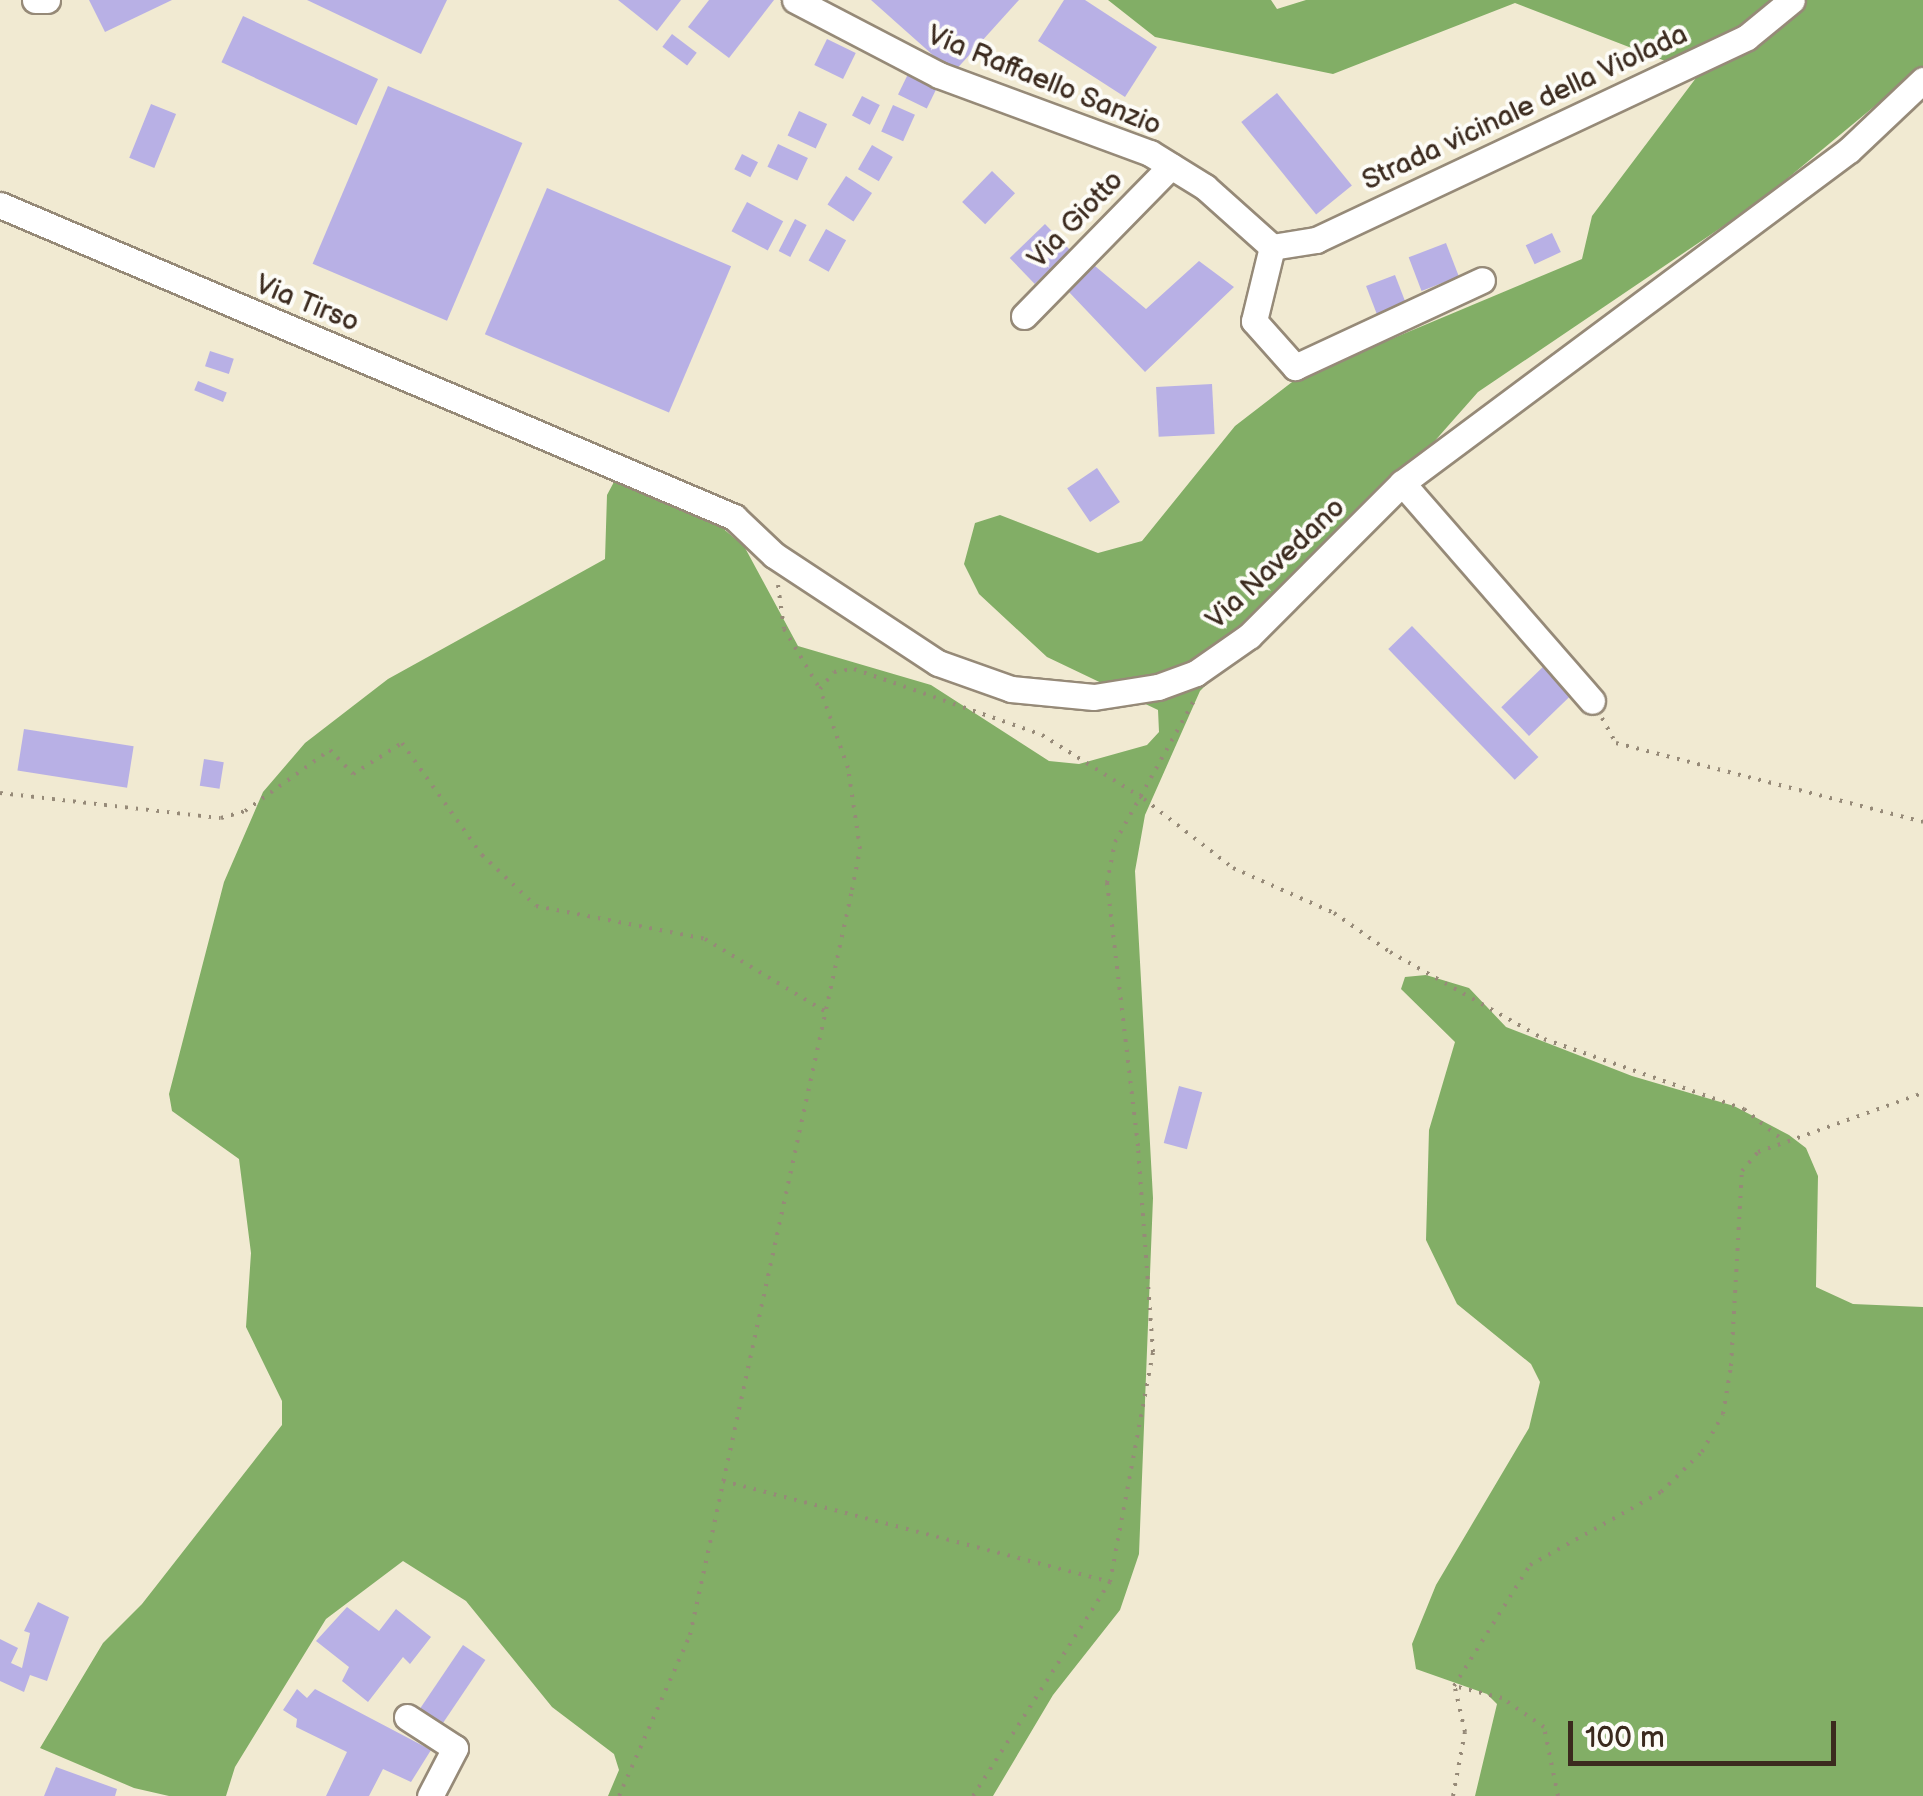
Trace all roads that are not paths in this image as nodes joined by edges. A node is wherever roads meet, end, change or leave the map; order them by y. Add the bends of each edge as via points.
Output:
1 (35, 0) edge
2 (47, 0) edge
3 (795, 0) edge
4 (1792, 0) edge
5 (1923, 80) edge
6 (1171, 166) junction
7 (0, 205) edge
8 (1272, 247) junction
9 (1482, 280) dead end
10 (1024, 316) dead end
11 (593, 453) joint
12 (1402, 483) junction
13 (1592, 701) road end
14 (407, 1718) dead end
15 (430, 1796) edge

1 - 2 street
3 - 6 street, Via Raffaello Sanzio via 939,76
4 - 8 street, Strada vicinale della Violada via 1747,37 1316,240
5 - 12 street, Via Navedano via 1848,150
6 - 8 street, Via Raffaello Sanzio via 1205,186
6 - 10 street, Via Giotto
7 - 11 street, Via Tirso
8 - 9 street via 1254,321 1295,368
11 - 12 street, Via Navedano via 734,518 774,555 904,643 976,680 1056,698 1158,687 1196,673 1249,636
12 - 13 street
14 - 15 street via 455,1748

